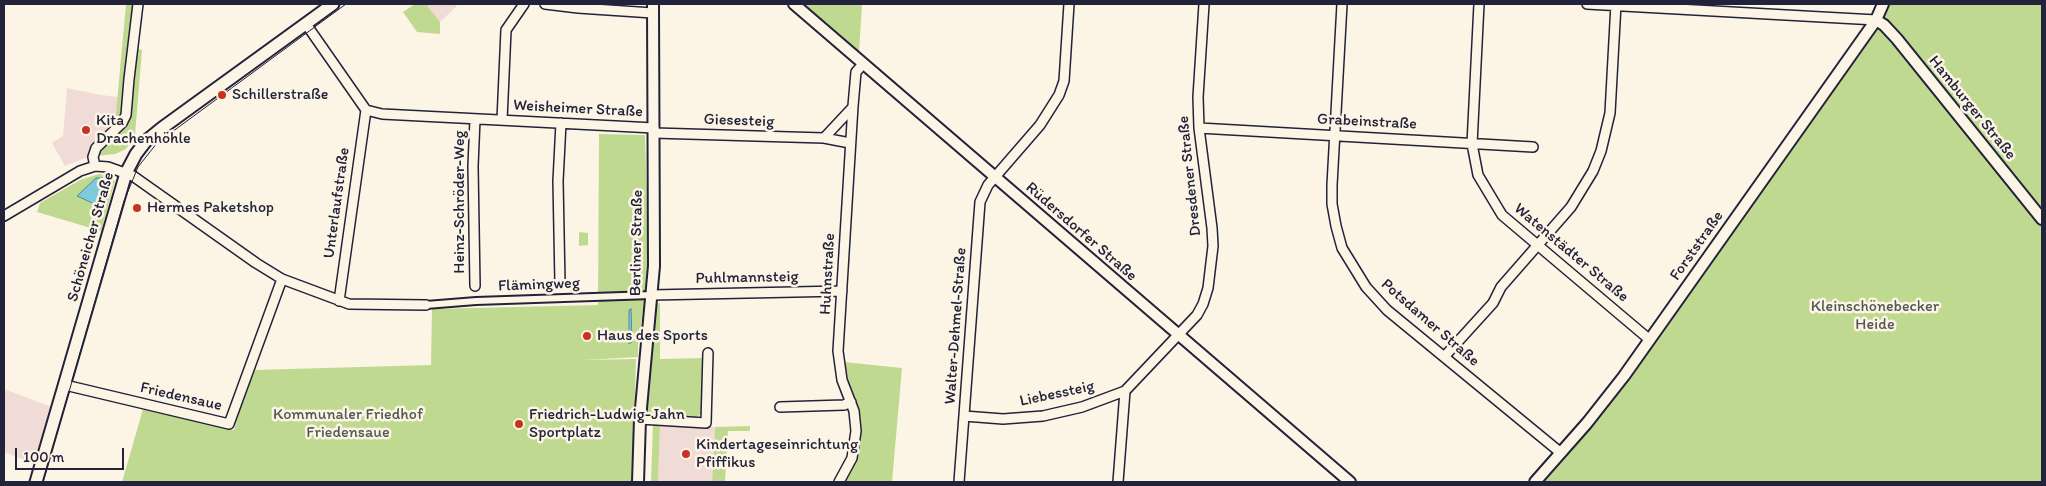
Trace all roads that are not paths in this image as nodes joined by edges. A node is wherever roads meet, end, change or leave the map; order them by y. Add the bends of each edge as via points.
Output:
1 (138, 4) edge
2 (333, 4) edge
3 (524, 4) edge
4 (545, 4) edge
5 (794, 4) edge
6 (1069, 4) edge
7 (1204, 4) edge
8 (1342, 4) edge
9 (1480, 4) edge
10 (1587, 4) edge
11 (1884, 4) edge
12 (1616, 5) edge
13 (653, 9) edge
14 (1876, 20) junction
15 (306, 24) junction
16 (862, 64) junction
17 (853, 106) junction
18 (366, 110) junction
19 (475, 119) junction
20 (502, 120) junction
21 (561, 123) junction
22 (1199, 128) junction
23 (654, 130) junction
24 (1334, 136) junction
25 (824, 138) junction
26 (850, 143) junction
27 (1472, 144) junction
28 (1533, 147) dead end
29 (95, 166) junction
30 (126, 173) junction
31 (995, 177) junction
32 (4, 216) edge
33 (2042, 219) edge
34 (1538, 245) junction
35 (282, 279) junction
36 (560, 284) dead end
37 (475, 286) dead end
38 (842, 290) junction
39 (652, 294) junction
40 (339, 301) junction
41 (426, 304) joint
42 (1179, 336) junction
43 (1650, 340) junction
44 (708, 353) dead end
45 (1444, 357) junction
46 (65, 385) junction
47 (1125, 391) junction
48 (851, 402) junction
49 (780, 407) dead end
50 (964, 416) junction
51 (640, 419) junction
52 (1561, 453) junction
53 (36, 482) edge
54 (638, 482) edge
55 (839, 482) edge
56 (960, 482) edge
57 (1118, 482) edge
58 (1350, 482) edge
59 (1535, 482) edge

1 - 29 street via 126,115 96,148
2 - 15 main road, Schöneicher Straße
3 - 20 street, Weisheimer Straße via 506,30
4 - 13 street
5 - 16 street, Rüdersdorfer Straße
6 - 31 street, Walter-Dehmel-Straße via 1064,81 1059,95 1040,125
7 - 22 street, Dresdener Straße
8 - 24 street, Potsdamer Straße
9 - 27 street, Watenstädter Straße
10 - 12 street
11 - 14 street, Forststraße
12 - 14 street
12 - 34 street via 1610,113 1601,151 1586,185
13 - 23 street, Berliner Straße
14 - 33 street, Hamburger Straße via 1897,39
14 - 43 street, Forststraße
15 - 18 street
15 - 30 main road, Schöneicher Straße via 146,141
16 - 17 street, Huhnstraße via 856,72
16 - 31 street, Rüdersdorfer Straße
17 - 25 street
17 - 26 street, Huhnstraße
18 - 19 street, Weisheimer Straße via 382,114
18 - 40 street, Unterlaufstraße
19 - 20 street, Weisheimer Straße
19 - 37 street, Heinz-Schröder-Weg
20 - 21 street, Weisheimer Straße
21 - 23 street, Weisheimer Straße
21 - 36 street via 558,181
22 - 24 street, Grabeinstraße
22 - 42 street, Dresdener Straße via 1212,228 1211,268 1203,304
23 - 25 street, Giesesteig
23 - 39 street, Berliner Straße
24 - 27 street, Grabeinstraße
24 - 45 street, Potsdamer Straße via 1332,204 1342,248 1366,287
25 - 26 street, Giesesteig
26 - 38 street, Huhnstraße
27 - 28 street, Grabeinstraße
27 - 34 street, Watenstädter Straße via 1478,175 1494,204 1502,215
29 - 30 street
29 - 32 street via 80,171
30 - 35 street
30 - 46 main road, Schöneicher Straße
31 - 42 street, Rüdersdorfer Straße
31 - 50 street, Walter-Dehmel-Straße via 980,202
34 - 43 street, Watenstädter Straße
34 - 45 street
35 - 40 street
35 - 46 street, Friedensaue via 229,424
38 - 39 street, Puhlmannsteig
38 - 48 street, Huhnstraße via 839,360 842,380
39 - 41 street, Flämingweg
39 - 51 street, Berliner Straße
40 - 41 street via 360,306
42 - 47 street, Dresdener Straße
42 - 58 street, Rüdersdorfer Straße
43 - 52 street, Forststraße
44 - 51 street via 706,422
45 - 52 street, Potsdamer Straße
46 - 53 main road, Schöneicher Straße
47 - 50 street, Liebessteig via 1082,407 1043,416 1003,419
47 - 57 street
48 - 49 street via 844,406
48 - 55 street, Huhnstraße via 856,440 852,458
50 - 56 street, Walter-Dehmel-Straße
51 - 54 street, Berliner Straße
52 - 59 street, Forststraße

